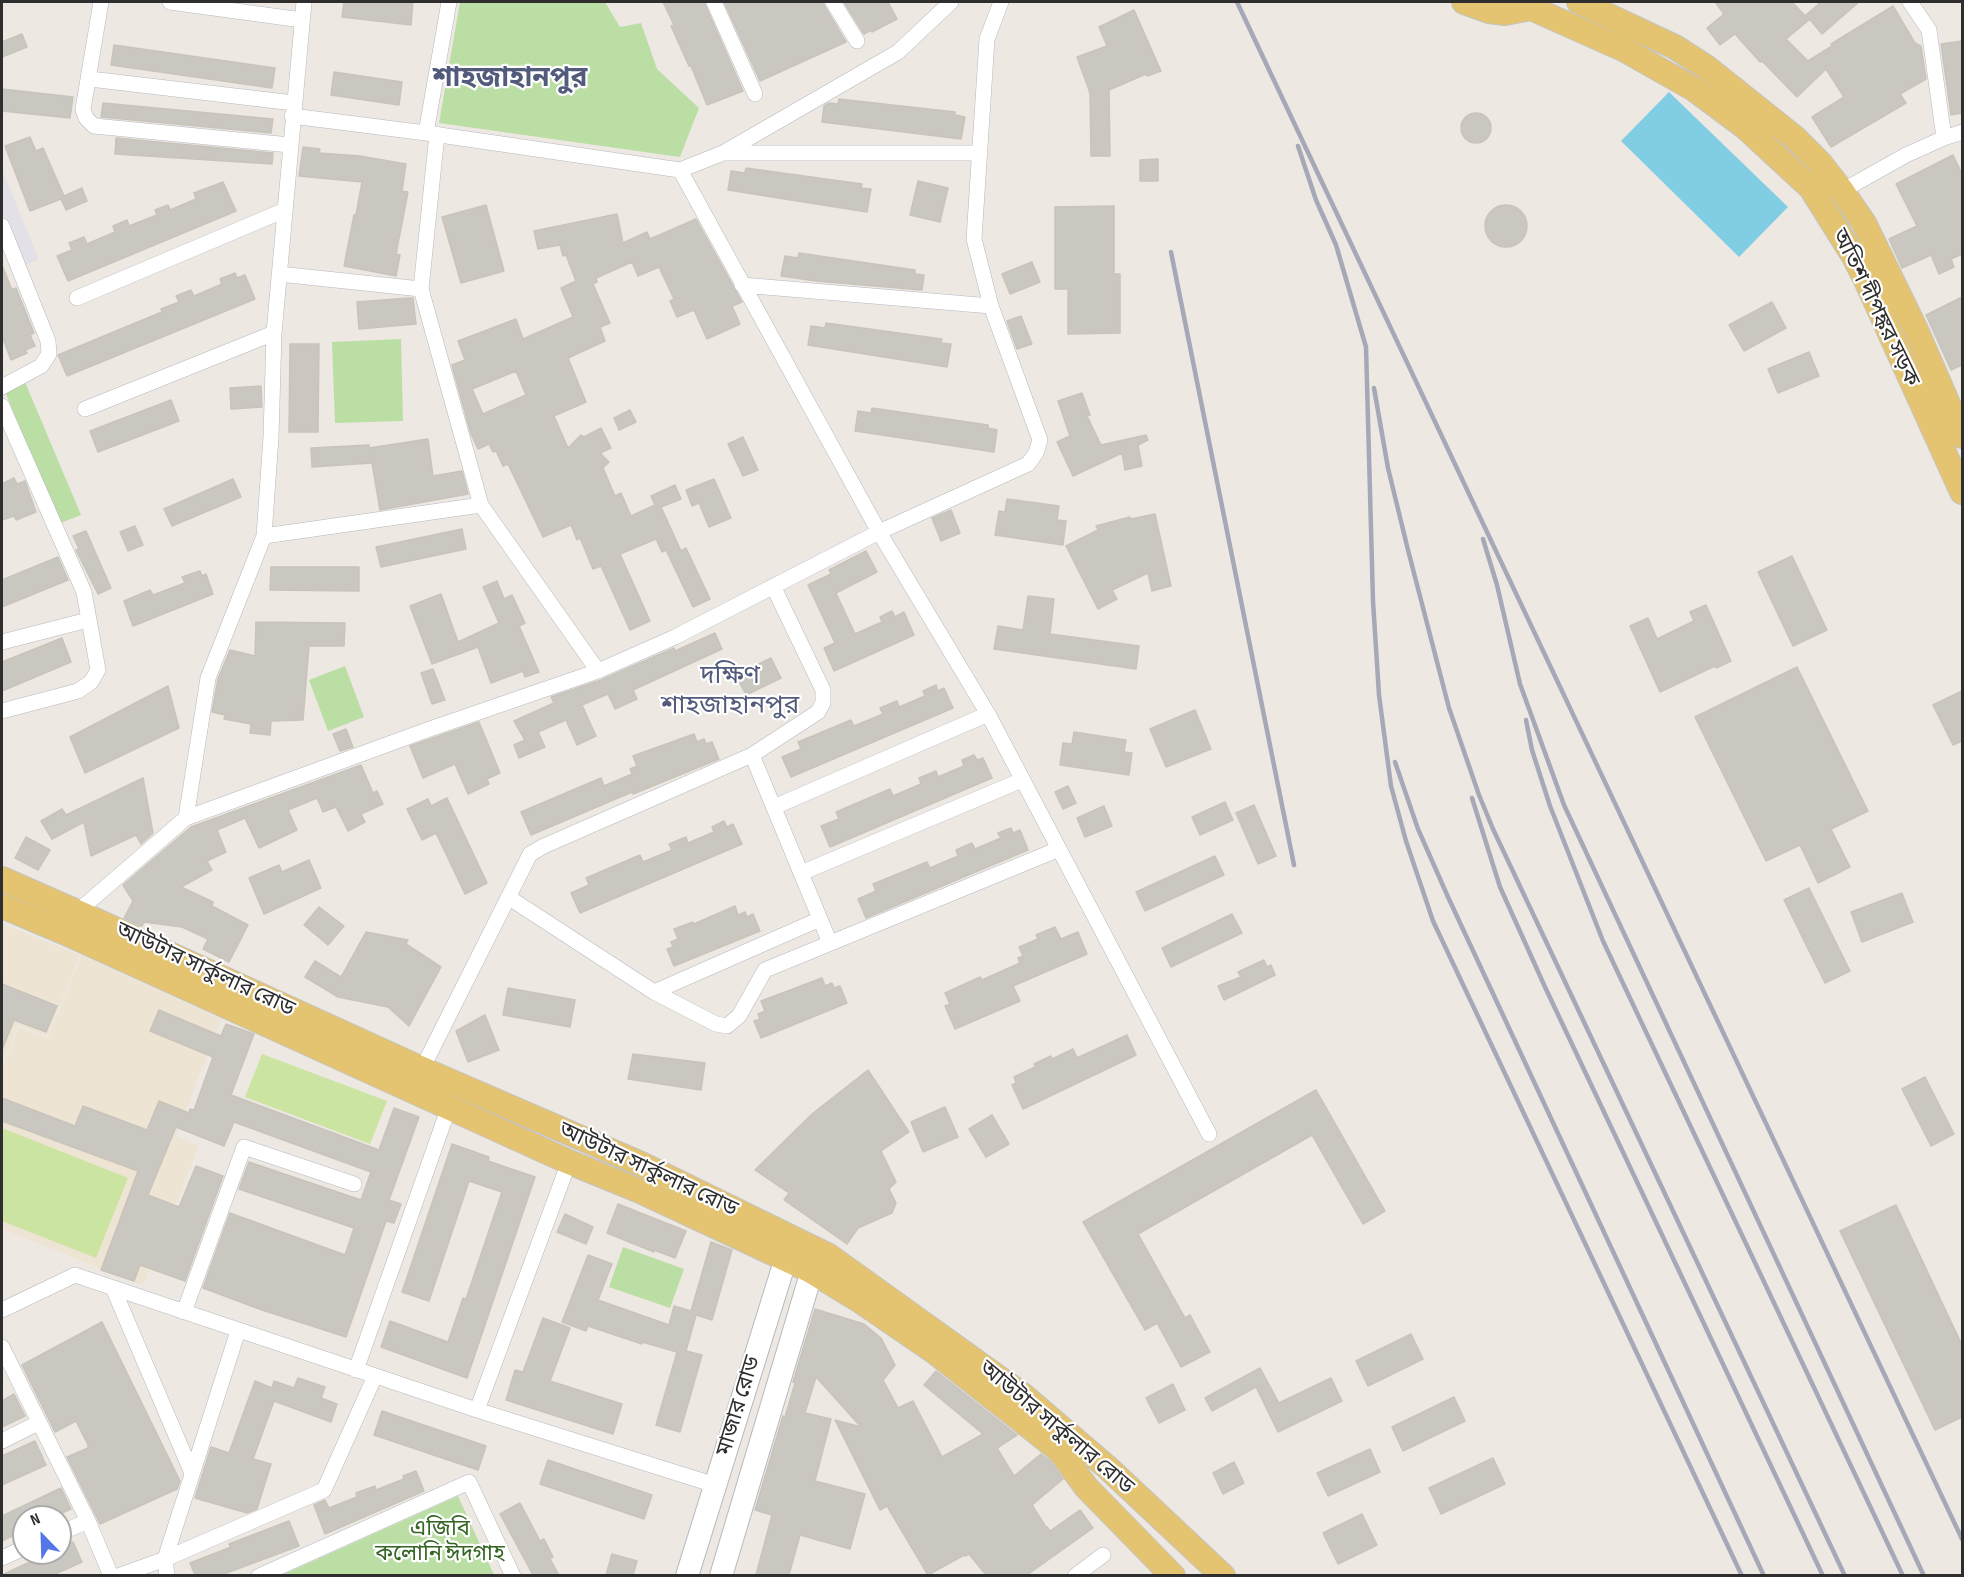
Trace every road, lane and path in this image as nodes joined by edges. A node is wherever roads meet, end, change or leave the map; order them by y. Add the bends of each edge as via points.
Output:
1 (101, 2) edge
2 (170, 2) edge
3 (304, 2) edge
4 (449, 2) edge
5 (714, 2) edge
6 (833, 2) edge
7 (951, 2) edge
8 (1001, 2) edge
9 (1464, 2) edge
10 (1579, 2) edge
11 (1910, 2) edge
12 (1521, 5) edge
13 (303, 20) junction
14 (857, 41) dead end
15 (90, 79) junction
16 (756, 94) dead end
17 (293, 109) junction
18 (1962, 132) edge
19 (432, 134) junction
20 (1944, 138) junction
21 (290, 145) junction
22 (723, 153) junction
23 (980, 153) junction
24 (680, 170) junction
25 (1842, 191) junction
26 (1822, 205) junction
27 (285, 210) junction
28 (2, 226) edge
29 (279, 274) junction
30 (742, 285) junction
31 (421, 289) junction
32 (77, 298) dead end
33 (991, 306) junction
34 (274, 333) junction
35 (2, 387) edge
36 (2, 406) edge
37 (85, 410) dead end
38 (1962, 436) edge
39 (1962, 492) edge
40 (481, 505) junction
41 (879, 532) junction
42 (264, 536) junction
43 (773, 586) junction
44 (88, 620) junction
45 (2, 642) edge
46 (598, 671) junction
47 (2, 711) edge
48 (988, 714) junction
49 (752, 755) junction
50 (1022, 780) junction
51 (774, 807) junction
52 (186, 818) junction
53 (1059, 849) junction
54 (801, 873) junction
55 (2, 879) edge
56 (508, 897) junction
57 (2, 906) edge
58 (77, 912) junction
59 (820, 919) junction
60 (69, 934) junction
61 (830, 943) junction
62 (654, 992) junction
63 (422, 1070) junction
64 (449, 1107) junction
65 (1209, 1134) dead end
66 (569, 1162) junction
67 (354, 1184) dead end
68 (789, 1247) junction
69 (815, 1261) junction
70 (113, 1288) junction
71 (2, 1310) edge
72 (184, 1312) junction
73 (238, 1331) junction
74 (2, 1347) edge
75 (356, 1370) junction
76 (375, 1376) junction
77 (477, 1410) junction
78 (38, 1423) junction
79 (2, 1441) edge
80 (192, 1473) junction
81 (715, 1485) junction
82 (88, 1521) junction
83 (72, 1528) edge
84 (1103, 1555) dead end
85 (165, 1559) junction
86 (111, 1575) edge
87 (118, 1575) edge
88 (167, 1575) edge
89 (259, 1575) edge
90 (513, 1575) edge
91 (687, 1575) edge
92 (721, 1575) edge
93 (1075, 1575) edge
94 (1173, 1575) edge
95 (1223, 1575) edge

1 - 15 street
2 - 13 street
3 - 13 street
4 - 19 street
5 - 16 street
6 - 14 street
7 - 22 street via 898,52
8 - 23 street via 987,39
9 - 12 main road via 1505,13
10 - 25 main road, অতিশ দীপঙ্কর সড়ক via 1674,47 1706,67 1795,138
11 - 20 street via 1929,30
12 - 26 main road, অতিশ দীপঙ্কর সড়ক via 1625,50 1694,90 1745,127 1806,183
13 - 17 street
15 - 17 street
15 - 21 street via 83,109 94,126
17 - 19 street
17 - 21 street
18 - 20 street
19 - 24 street
19 - 31 street
20 - 25 street
21 - 27 street
22 - 23 street
22 - 24 street
23 - 33 street via 974,239
24 - 30 street
25 - 26 main road
25 - 38 main road, অতিশ দীপঙ্কর সড়ক via 1877,249
26 - 39 main road, অতিশ দীপঙ্কর সড়ক via 1864,276
27 - 29 street
27 - 32 street
28 - 35 street via 48,341 49,354 41,366
29 - 31 street
29 - 34 street
30 - 33 street
30 - 41 street
31 - 40 street
33 - 41 street via 1040,440 1036,453 1028,464
34 - 37 street
34 - 42 street
36 - 44 street via 84,592
40 - 42 street
40 - 46 street
41 - 43 street
41 - 48 street
42 - 52 street via 208,678
43 - 46 street via 675,637
43 - 49 street via 823,690 823,703 818,712
44 - 45 street
44 - 47 street via 98,670 90,682 78,691
46 - 52 street
48 - 50 street
48 - 51 street
49 - 51 street
49 - 56 street via 544,846 531,854
50 - 53 street
50 - 54 street
51 - 54 street
52 - 58 street
53 - 61 street
53 - 65 street
54 - 59 street
55 - 58 main road, আউটার সার্কুলার রোড
56 - 62 street
56 - 63 street
57 - 60 main road, আউটার সার্কুলার রোড
58 - 60 street
58 - 63 main road, আউটার সার্কুলার রোড
59 - 61 street
59 - 62 street
60 - 64 main road, আউটার সার্কুলার রোড
61 - 62 street via 765,970 739,1016 727,1026
63 - 68 main road, আউটার সার্কুলার রোড via 641,1164
64 - 66 main road, আউটার সার্কুলার রোড
64 - 75 street
66 - 68 main road, আউটার সার্কুলার রোড
66 - 77 street
67 - 72 street via 244,1147
68 - 69 main road, আউটার সার্কুলার রোড
68 - 81 main road, মাজার রোড
69 - 92 main road, মাজার রোড
69 - 94 main road, আউটার সার্কুলার রোড via 862,1302 935,1352 1059,1450 1086,1486
69 - 95 main road, আউটার সার্কুলার রোড via 871,1284 1024,1396
70 - 71 street via 75,1275
70 - 72 street
70 - 80 street
72 - 73 street
73 - 75 street
73 - 80 street
74 - 78 street
75 - 76 street
76 - 77 street
76 - 85 street via 324,1490
77 - 81 street
78 - 79 street
78 - 82 street
80 - 85 street
81 - 91 main road, মাজার রোড
82 - 83 street
82 - 86 street
84 - 93 street
85 - 87 street
85 - 88 street
89 - 90 street via 469,1482

